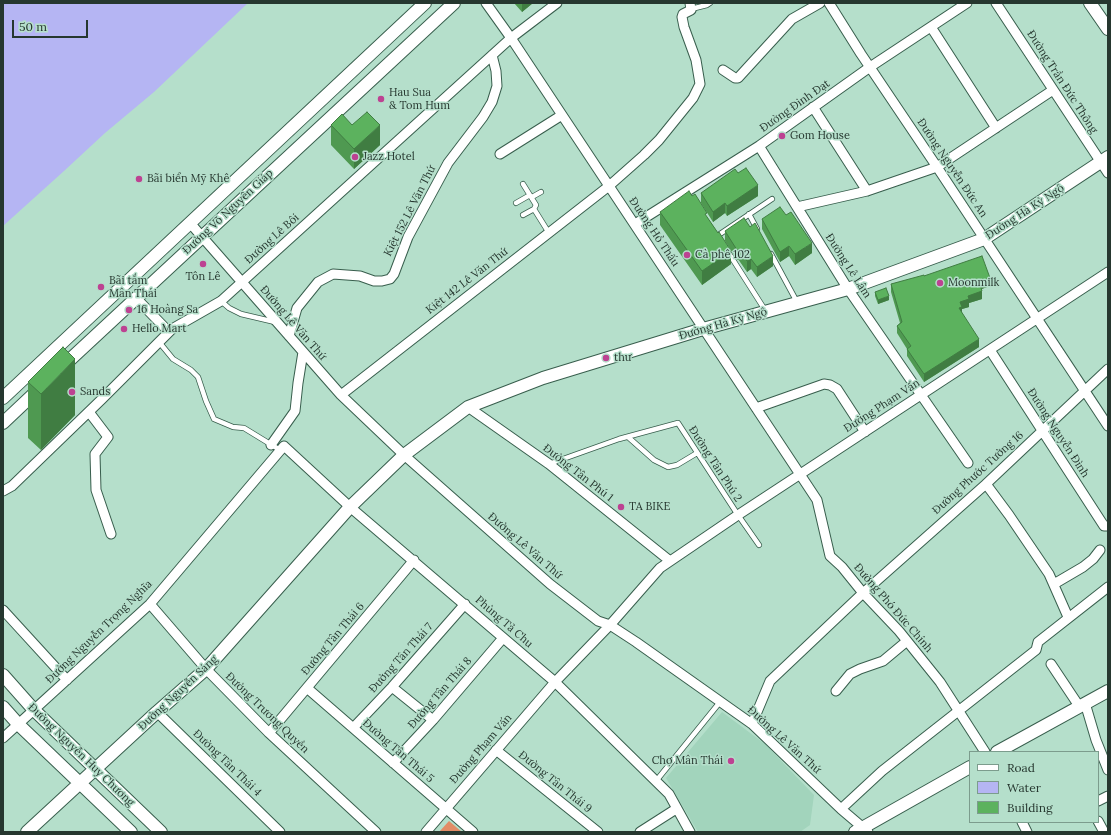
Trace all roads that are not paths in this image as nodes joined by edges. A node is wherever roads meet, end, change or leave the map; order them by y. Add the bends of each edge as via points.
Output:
1 (425, 3) edge
2 (454, 3) edge
3 (486, 3) edge
4 (557, 3) edge
5 (710, 3) edge
6 (820, 3) edge
7 (967, 3) edge
8 (996, 3) edge
9 (1090, 3) edge
10 (832, 4) edge
11 (690, 6) edge
12 (931, 27) junction
13 (1108, 29) edge
14 (511, 38) junction
15 (492, 55) junction
16 (870, 67) junction
17 (723, 70) dead end
18 (1053, 90) junction
19 (813, 107) junction
20 (562, 115) junction
21 (996, 128) junction
22 (758, 146) junction
23 (500, 154) dead end
24 (1104, 159) edge
25 (937, 167) junction
26 (1108, 173) edge
27 (523, 184) dead end
28 (609, 186) junction
29 (867, 191) junction
30 (541, 192) dead end
31 (531, 196) junction
32 (772, 199) dead end
33 (516, 203) dead end
34 (797, 207) junction
35 (534, 209) junction
36 (750, 214) junction
37 (523, 215) dead end
38 (190, 223) junction
39 (635, 224) junction
40 (713, 230) edge
41 (549, 233) junction
42 (760, 235) edge
43 (717, 236) junction
44 (202, 237) junction
45 (984, 239) junction
46 (721, 242) edge
47 (768, 248) edge
48 (725, 249) edge
49 (1108, 272) edge
50 (241, 283) junction
51 (848, 289) junction
52 (136, 298) junction
53 (221, 301) junction
54 (797, 303) junction
55 (766, 312) junction
56 (1037, 318) junction
57 (277, 322) junction
58 (703, 329) junction
59 (169, 332) junction
60 (289, 336) junction
61 (159, 342) junction
62 (990, 350) junction
63 (303, 352) junction
64 (1108, 369) edge
65 (1084, 390) junction
66 (341, 395) junction
67 (921, 395) junction
68 (3, 398) edge
69 (468, 407) junction
70 (756, 408) junction
71 (89, 412) junction
72 (3, 422) edge
73 (1108, 426) edge
74 (1042, 431) junction
75 (865, 432) junction
76 (628, 437) junction
77 (271, 445) junction
78 (282, 448) junction
79 (697, 454) junction
80 (404, 455) junction
81 (968, 463) dead end
82 (549, 464) junction
83 (800, 474) junction
84 (986, 484) junction
85 (3, 491) edge
86 (350, 507) junction
87 (738, 515) junction
88 (1108, 526) edge
89 (111, 534) dead end
90 (759, 545) dead end
91 (1100, 550) dead end
92 (414, 560) junction
93 (670, 561) junction
94 (1054, 584) junction
95 (1108, 587) edge
96 (863, 593) junction
97 (150, 604) junction
98 (465, 604) junction
99 (3, 610) edge
100 (1068, 617) junction
101 (610, 625) junction
102 (503, 638) junction
103 (907, 641) junction
104 (1051, 664) dead end
105 (206, 669) junction
106 (3, 675) edge
107 (67, 680) junction
108 (555, 682) junction
109 (392, 687) junction
110 (307, 688) junction
111 (836, 691) dead end
112 (1108, 691) edge
113 (721, 702) junction
114 (1082, 705) junction
115 (3, 707) edge
116 (34, 710) junction
117 (959, 710) junction
118 (157, 712) junction
119 (433, 720) junction
120 (752, 724) junction
121 (19, 725) junction
122 (353, 728) junction
123 (269, 733) junction
124 (3, 738) edge
125 (496, 750) junction
126 (983, 751) edge
127 (999, 751) edge
128 (394, 763) junction
129 (969, 768) edge
130 (95, 770) junction
131 (1108, 770) edge
132 (656, 781) junction
133 (80, 784) junction
134 (1108, 796) edge
135 (1099, 800) edge
136 (446, 808) junction
137 (676, 809) junction
138 (841, 809) junction
139 (1022, 823) edge
140 (1099, 823) edge
141 (862, 831) edge
142 (28, 832) edge
143 (131, 832) edge
144 (161, 832) edge
145 (280, 832) edge
146 (376, 832) edge
147 (426, 832) edge
148 (473, 832) edge
149 (598, 832) edge
150 (640, 832) edge
151 (690, 832) edge
152 (1027, 832) edge
153 (1104, 832) edge

1 - 38 street, Đường Võ Nguyên Giáp
2 - 44 street, Đường Võ Nguyên Giáp
3 - 14 street, Đường Hồ Thấu
4 - 14 street, Đường Lê Bôi
5 - 11 lane
6 - 17 street via 792,19 738,78
7 - 12 street, Đường Đinh Đạt
8 - 18 street, Đường Trần Đức Thông
9 - 13 street
10 - 16 street, Đường Nguyễn Đức An
11 - 28 street, Kiệt 142 Lê Văn Thứ via 690,11 682,17 696,60 700,84 693,98 659,140
12 - 16 street, Đường Đinh Đạt
12 - 21 street
14 - 15 street, Đường Lê Bôi
14 - 20 street, Đường Hồ Thấu
15 - 50 street, Đường Lê Bôi
15 - 60 street, Kiệt 152 Lê Văn Thứ via 497,86 492,102 448,162 408,237 394,274 390,279 382,281 333,274 318,282 297,308
16 - 19 street, Đường Đinh Đạt
16 - 25 street, Đường Nguyễn Đức An
18 - 21 street
18 - 24 street, Đường Trần Đức Thông
19 - 22 street, Đường Đinh Đạt
19 - 29 street
20 - 23 street
20 - 28 street, Đường Hồ Thấu
21 - 25 street
22 - 34 street, Đường Lê Lâm
22 - 39 street, Đường Đinh Đạt via 690,193
24 - 26 street, Đường Trần Đức Thông
24 - 45 street, Đường Hà Kỳ Ngộ
25 - 29 street
25 - 45 street, Đường Nguyễn Đức An
27 - 31 lane
28 - 39 street, Đường Hồ Thấu
28 - 41 street, Kiệt 142 Lê Văn Thứ
29 - 34 street
30 - 31 lane
31 - 33 lane
31 - 35 lane via 536,205
32 - 36 lane
34 - 51 street, Đường Lê Lâm
35 - 37 lane
35 - 41 lane
36 - 42 lane
36 - 43 lane
38 - 44 street, Đường Lê Văn Thứ
38 - 68 street, Đường Võ Nguyên Giáp
39 - 58 street, Đường Hồ Thấu
40 - 43 lane
41 - 66 street, Kiệt 142 Lê Văn Thứ
43 - 46 lane
44 - 50 street, Đường Lê Văn Thứ
44 - 52 street, Đường Võ Nguyên Giáp
45 - 51 street, Đường Hà Kỳ Ngộ
45 - 56 street, Đường Nguyễn Đức An
47 - 54 lane
48 - 55 lane
49 - 56 street, Đường Phạm Vấn
50 - 53 street, Đường Lê Bôi
50 - 57 street, Đường Lê Văn Thứ
51 - 54 street, Đường Hà Kỳ Ngộ
51 - 67 street, Đường Lê Lâm
52 - 59 street
52 - 72 street, Đường Võ Nguyên Giáp
53 - 57 lane via 241,314
53 - 59 street, Đường Lê Bôi
54 - 55 street, Đường Hà Kỳ Ngộ
55 - 58 street, Đường Hà Kỳ Ngộ
56 - 62 street, Đường Phạm Vấn
56 - 65 street, Đường Nguyễn Đức An
57 - 60 street, Đường Lê Văn Thứ
58 - 69 street, Đường Hà Kỳ Ngộ via 543,378
58 - 70 street, Đường Hồ Thấu
59 - 61 street, Đường Lê Bôi
60 - 63 street, Đường Lê Văn Thứ
61 - 71 street, Đường Lê Bôi
61 - 77 lane via 168,354 198,377 214,419 244,428
62 - 67 street, Đường Phạm Vấn
62 - 74 street, Đường Nguyễn Đình
63 - 66 street, Đường Lê Văn Thứ
63 - 77 street via 295,412
64 - 65 street, Đường Phước Tường 16
65 - 73 street, Đường Nguyễn Đức An
65 - 74 street, Đường Phước Tường 16
66 - 80 street, Đường Lê Văn Thứ
67 - 75 street, Đường Phạm Vấn
67 - 81 street, Đường Lê Lâm
69 - 80 street, Đường Hà Kỳ Ngộ
69 - 82 street, Đường Tân Phú 1
70 - 75 street via 824,384 830,385 836,389
70 - 83 street, Đường Hồ Thấu
71 - 85 street, Đường Lê Bôi via 12,486
71 - 89 street via 108,438 95,453 95,460 96,490
74 - 84 street, Đường Phước Tường 16
74 - 88 street, Đường Nguyễn Đình via 1104,526
75 - 83 street, Đường Phạm Vấn
76 - 79 lane via 654,460 668,467
76 - 79 lane, Đường Tân Phú 2 via 678,423
76 - 82 lane, Đường Tân Phú 2
77 - 78 lane
78 - 86 street, Phùng Tả Chu
78 - 97 street, Đường Nguyễn Trọng Nghĩa
79 - 87 lane, Đường Tân Phú 2
80 - 86 street, Đường Hà Kỳ Ngộ
80 - 101 street, Đường Lê Văn Thứ via 550,584 598,621
82 - 93 street, Đường Tân Phú 1
83 - 87 street, Đường Phạm Vấn
83 - 96 street, Đường Phó Đức Chính via 817,500 830,556
84 - 94 street via 1017,526
84 - 96 street, Đường Phước Tường 16
86 - 92 street, Phùng Tả Chu
86 - 105 street, Đường Nguyễn Sáng
87 - 90 lane, Đường Tân Phú 2
87 - 93 street, Đường Phạm Vấn
91 - 94 street via 1083,567
92 - 98 street, Phùng Tả Chu
92 - 110 street, Đường Tân Thái 6
93 - 101 street, Đường Phạm Vấn via 652,577
94 - 100 street
95 - 100 street
96 - 103 street, Đường Phó Đức Chính
96 - 120 street, Đường Phước Tường 16 via 770,681
97 - 105 street, Đường Trương Quyền
97 - 107 street, Đường Nguyễn Trọng Nghĩa
98 - 102 street, Phùng Tả Chu
98 - 109 street, Đường Tân Thái 7
99 - 107 street
100 - 117 street via 1038,642 1036,650
101 - 108 street, Đường Phạm Vấn
101 - 113 street, Đường Lê Văn Thứ
102 - 108 street, Phùng Tả Chu
102 - 119 street, Đường Tân Thái 8
103 - 111 street via 883,661 850,674
103 - 117 street, Đường Phó Đức Chính
104 - 114 street
105 - 118 street, Đường Nguyễn Sáng
105 - 123 street, Đường Trương Quyền
106 - 116 street, Đường Nguyễn Huy Chương
107 - 116 street, Đường Nguyễn Trọng Nghĩa
108 - 125 street, Đường Phạm Vấn
108 - 132 street, Phùng Tả Chu
109 - 119 street
109 - 122 street, Đường Tân Thái 7
110 - 122 street, Đường Tân Thái 5
110 - 123 street, Đường Tân Thái 6
112 - 114 street
113 - 120 street, Đường Lê Văn Thứ
113 - 132 lane
114 - 127 street
114 - 131 street
115 - 121 street, Đường Nguyễn Huy Chương
116 - 121 street, Đường Nguyễn Trọng Nghĩa
116 - 130 street, Đường Nguyễn Huy Chương
117 - 126 street, Đường Phó Đức Chính
117 - 138 street via 882,771
118 - 130 street, Đường Nguyễn Sáng
118 - 145 street, Đường Tân Thái 4
119 - 128 street, Đường Tân Thái 8
120 - 138 street, Đường Lê Văn Thứ
121 - 124 street, Đường Nguyễn Trọng Nghĩa
121 - 133 street, Đường Nguyễn Huy Chương
122 - 128 street, Đường Tân Thái 5
123 - 146 street, Đường Trương Quyền
125 - 136 street, Đường Phạm Vấn
125 - 149 street, Đường Tân Thái 9
128 - 136 street, Đường Tân Thái 5
129 - 141 street
130 - 133 street, Đường Nguyễn Sáng
130 - 144 street, Đường Nguyễn Huy Chương
132 - 137 street, Phùng Tả Chu via 669,794
133 - 142 street, Đường Nguyễn Sáng
133 - 143 street, Đường Nguyễn Huy Chương
134 - 135 street
136 - 147 street, Đường Phạm Vấn
136 - 148 street, Đường Tân Thái 5
137 - 150 street
137 - 151 street, Phùng Tả Chu
138 - 141 street, Đường Lê Văn Thứ
139 - 152 street
140 - 153 street

